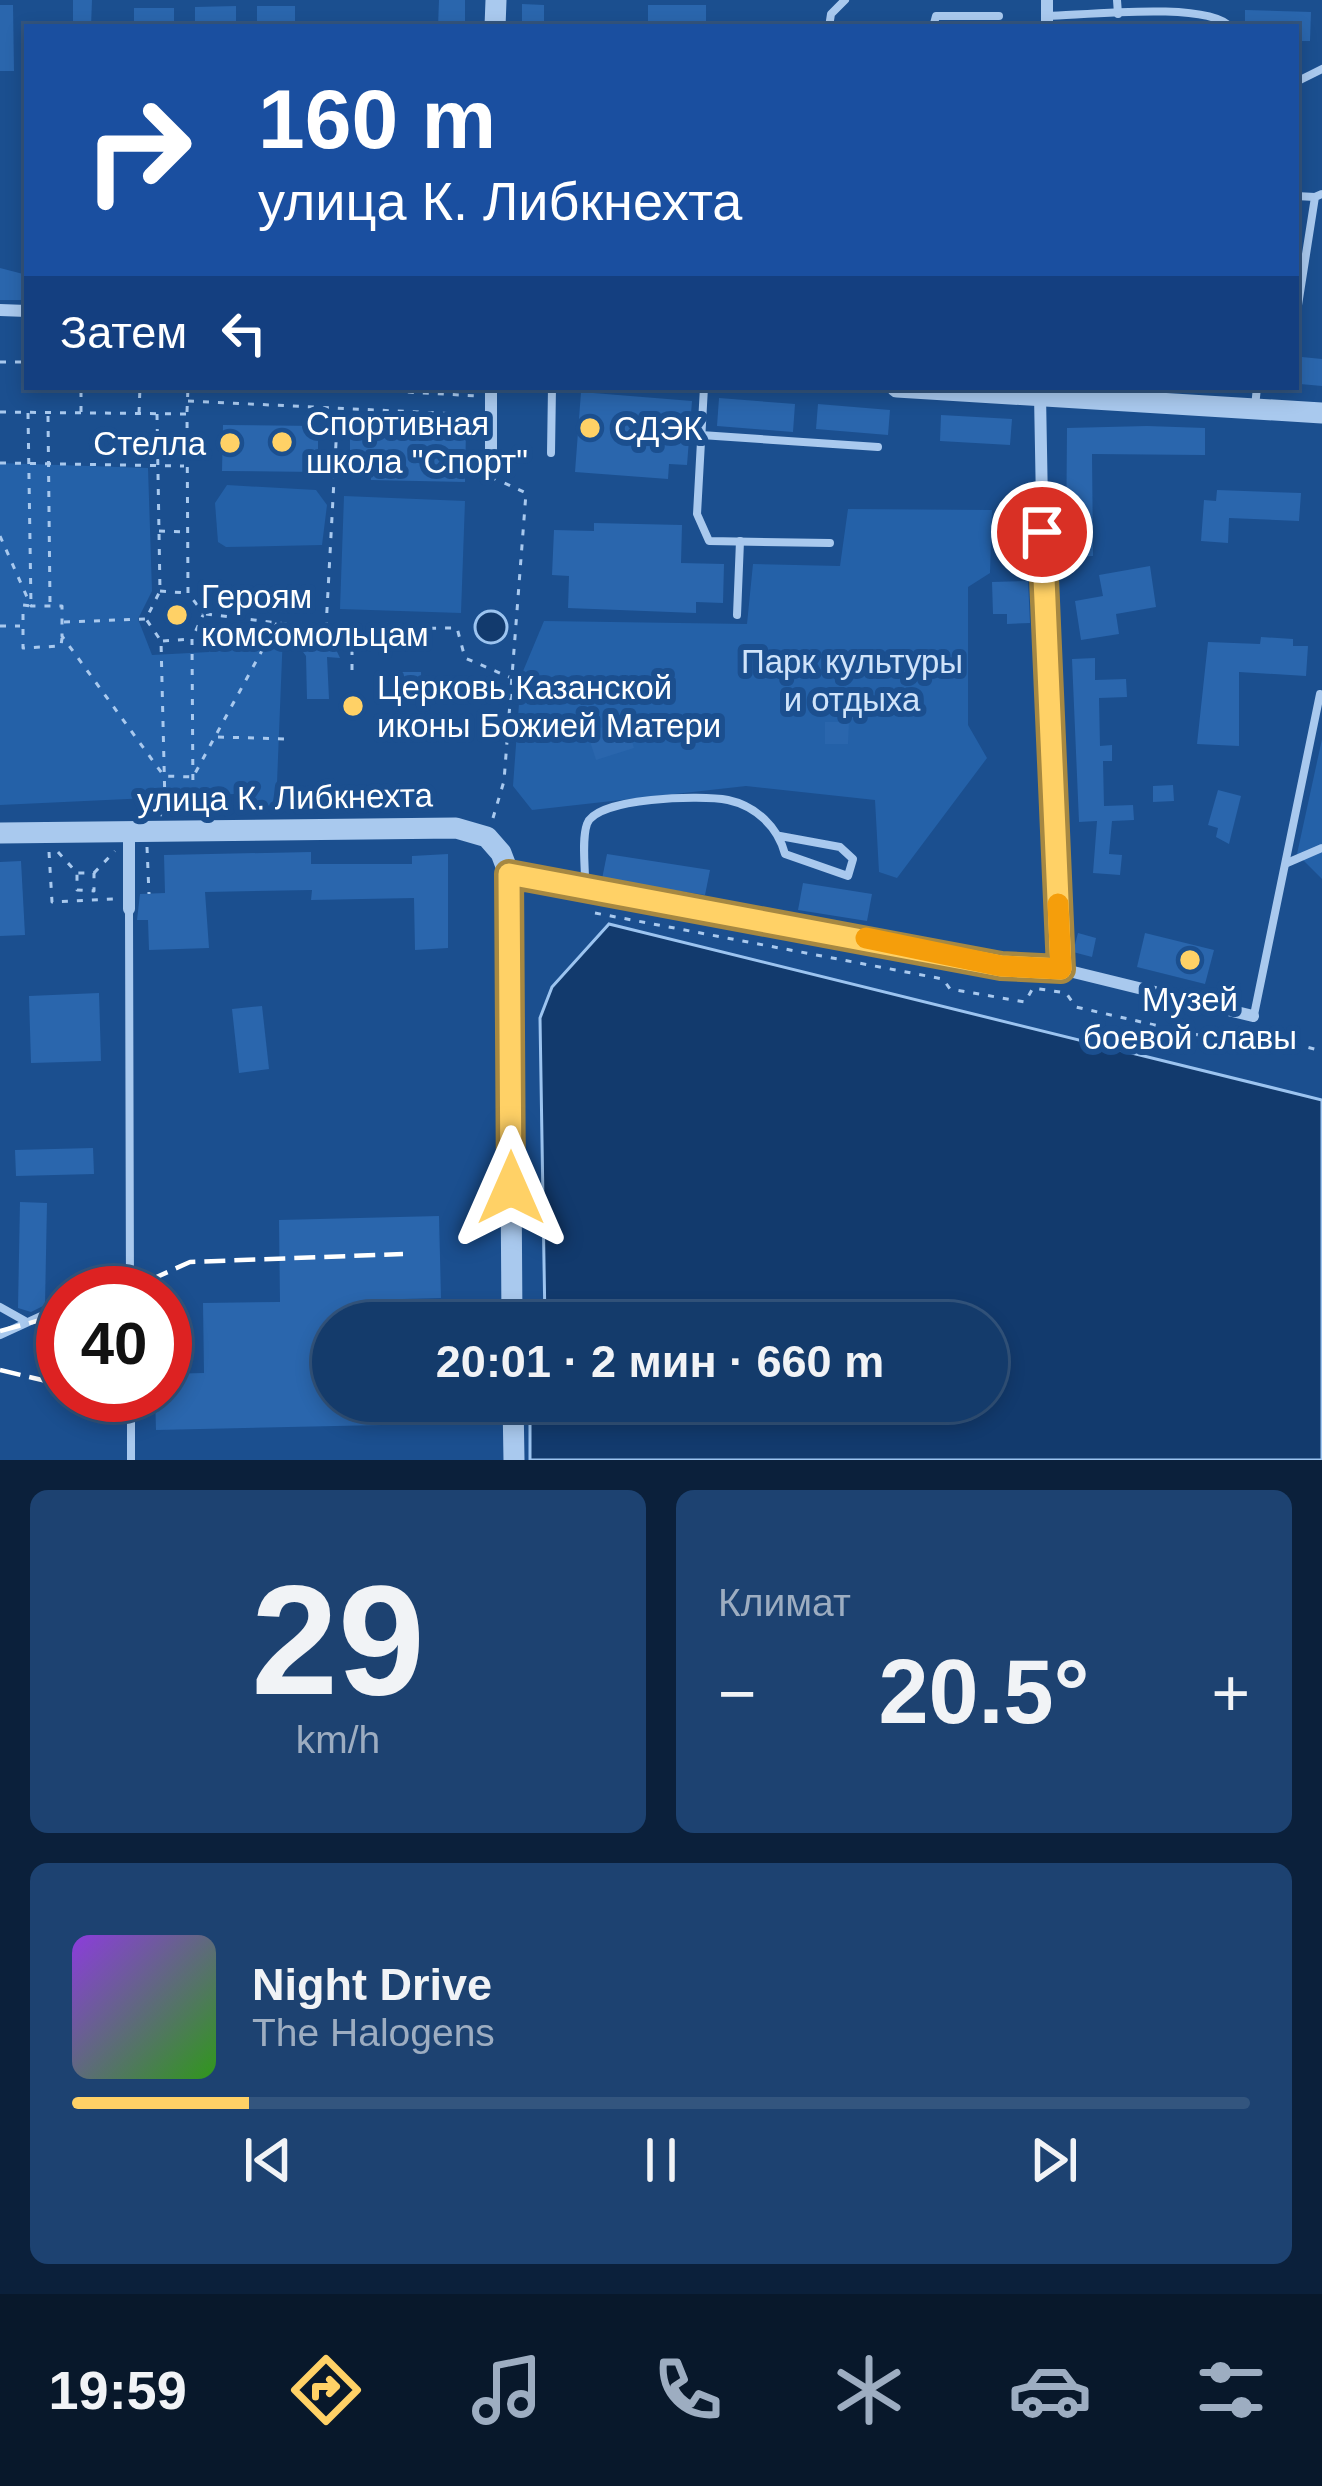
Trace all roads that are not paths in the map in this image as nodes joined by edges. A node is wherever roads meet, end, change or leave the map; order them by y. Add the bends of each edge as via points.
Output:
1 (1047, 0) edge
2 (1117, 0) edge
3 (1118, 14) junction
4 (999, 16) dead end
5 (1192, 16) junction
6 (1047, 22) edge
7 (934, 24) edge
8 (1191, 24) edge
9 (1229, 24) edge
10 (1319, 196) edge
11 (1299, 302) edge
12 (552, 390) edge
13 (704, 390) edge
14 (983, 390) edge
15 (491, 392) edge
16 (1040, 392) edge
17 (1256, 398) edge
18 (1322, 413) edge
19 (701, 434) junction
20 (878, 447) dead end
21 (551, 453) dead end
22 (491, 476) road end
23 (740, 542) junction
24 (830, 543) dead end
25 (737, 615) dead end
26 (1320, 694) edge
27 (129, 831) junction
28 (0, 833) edge
29 (780, 836) junction
30 (1322, 848) edge
31 (1285, 863) junction
32 (509, 874) junction
33 (585, 891) junction
34 (129, 909) joint
35 (1061, 969) junction
36 (1253, 1016) joint
37 (130, 1266) edge
38 (512, 1302) edge
39 (0, 1307) edge
40 (36, 1318) edge
41 (26, 1322) junction
42 (0, 1335) edge
43 (131, 1422) edge
44 (131, 1460) edge

1 - 6 street
2 - 3 lane
3 - 5 lane
3 - 6 lane
4 - 7 lane via 936,16
5 - 8 lane
5 - 9 lane
10 - 11 lane
12 - 21 lane
13 - 19 lane
14 - 16 street
15 - 22 street
16 - 17 street
16 - 35 street
17 - 18 street
19 - 20 lane
19 - 23 lane via 697,514 709,541
23 - 24 lane
23 - 25 lane
26 - 31 lane
27 - 28 street, улица К. Либкнехта
27 - 32 street, улица К. Либкнехта via 456,829 488,837
27 - 34 street
29 - 29 lane via 785,854 848,876 853,859 840,847
29 - 33 lane via 731,800 598,810 586,824
30 - 31 lane
31 - 36 lane
32 - 33 street
32 - 38 street
33 - 35 street via 1001,966
34 - 37 lane
35 - 36 street
39 - 41 lane
40 - 41 lane
41 - 42 lane
43 - 44 lane

